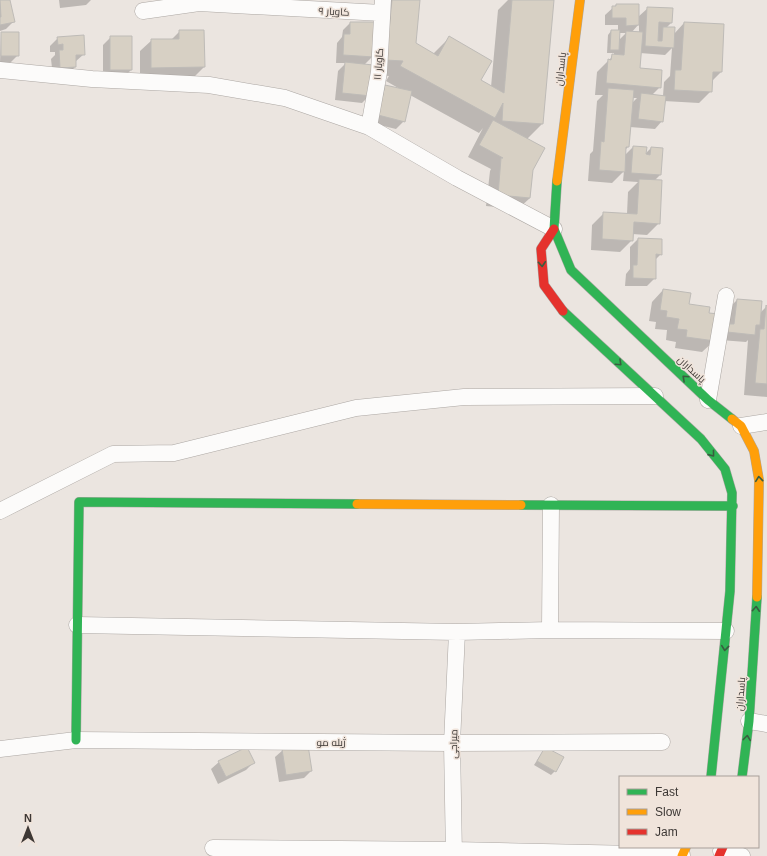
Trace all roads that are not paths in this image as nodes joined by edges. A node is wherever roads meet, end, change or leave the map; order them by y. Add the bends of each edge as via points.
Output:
1 (580, 0) edge
2 (382, 7) edge
3 (143, 11) dead end
4 (0, 70) edge
5 (368, 127) junction
6 (554, 229) junction
7 (726, 296) dead end
8 (655, 396) junction
9 (708, 400) junction
10 (767, 422) edge
11 (741, 426) junction
12 (551, 505) junction
13 (733, 506) junction
14 (0, 511) edge
15 (762, 590) edge
16 (77, 625) junction
17 (550, 630) junction
18 (726, 631) junction
19 (457, 632) junction
20 (749, 721) junction
21 (767, 724) edge
22 (76, 740) junction
23 (662, 742) dead end
24 (452, 743) junction
25 (0, 749) edge
26 (712, 776) edge
27 (742, 776) edge
28 (213, 848) dead end
29 (721, 851) edge
30 (454, 853) edge
31 (682, 856) edge
32 (742, 856) edge

1 - 6 main road, پاسداران via 557,183
2 - 3 street, کاویار ۹ via 199,3
2 - 5 street, کاویار ۱۱ via 379,72
4 - 5 street via 92,79 209,85 285,98
5 - 6 street
6 -> 8 main road via 541,249 544,285 560,308
9 -> 6 main road, پاسداران via 571,270
7 - 9 street
8 -> 13 main road via 701,440 725,469
8 - 14 street via 464,397 356,408 174,453 113,454
9 - 11 main road, پاسداران
10 - 11 street
15 -> 11 main road, پاسداران via 759,480 754,451
12 - 13 main road
12 - 16 main road via 79,502
12 - 17 street
13 - 18 main road
20 -> 15 main road, پاسداران
16 - 19 street
16 - 22 main road
17 - 18 street
17 - 19 street
18 -> 26 main road
19 - 24 street, میراجی
20 - 21 street
27 -> 20 main road, پاسداران
22 - 24 street, ژیله مو
22 - 25 street, ژیله مو
23 - 24 street, ژیله مو
24 - 30 street, میراجی
28 - 30 street
29 - 32 street
30 - 31 street

